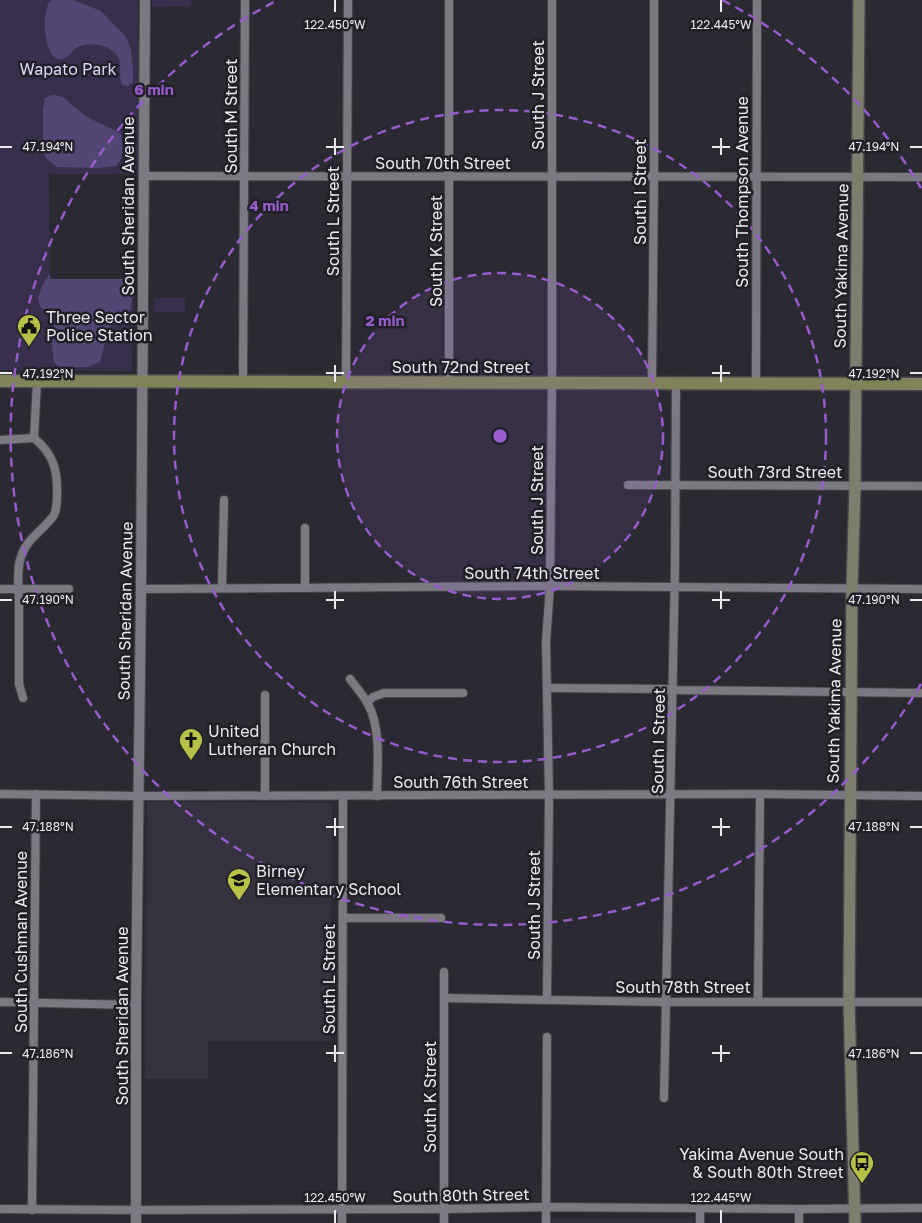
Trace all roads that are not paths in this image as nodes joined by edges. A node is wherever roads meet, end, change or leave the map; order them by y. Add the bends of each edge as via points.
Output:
1 (145, 0) edge
2 (245, 0) edge
3 (348, 0) edge
4 (449, 0) edge
5 (552, 0) edge
6 (654, 0) edge
7 (757, 0) edge
8 (859, 0) edge
9 (143, 176) junction
10 (244, 176) junction
11 (347, 176) junction
12 (450, 176) junction
13 (551, 176) junction
14 (654, 177) junction
15 (756, 177) junction
16 (858, 177) junction
17 (922, 177) edge
18 (0, 381) edge
19 (37, 382) junction
20 (142, 382) junction
21 (243, 382) junction
22 (346, 382) junction
23 (449, 383) junction
24 (552, 383) junction
25 (652, 384) junction
26 (676, 384) junction
27 (756, 384) junction
28 (856, 384) junction
29 (922, 384) edge
30 (34, 438) junction
31 (0, 440) edge
32 (628, 485) dead end
33 (674, 485) junction
34 (855, 486) junction
35 (922, 486) edge
36 (224, 500) dead end
37 (305, 528) dead end
38 (550, 586) junction
39 (674, 587) junction
40 (222, 588) junction
41 (305, 588) junction
42 (852, 588) junction
43 (0, 589) edge
44 (18, 589) junction
45 (69, 589) dead end
46 (141, 589) junction
47 (922, 589) edge
48 (350, 679) dead end
49 (547, 688) junction
50 (672, 690) junction
51 (851, 691) junction
52 (463, 693) dead end
53 (922, 693) edge
54 (265, 695) dead end
55 (22, 698) dead end
56 (366, 702) junction
57 (0, 794) edge
58 (36, 794) junction
59 (671, 794) junction
60 (760, 794) junction
61 (850, 795) junction
62 (138, 796) junction
63 (265, 796) junction
64 (343, 796) junction
65 (377, 796) junction
66 (549, 796) junction
67 (922, 796) edge
68 (343, 918) junction
69 (441, 918) dead end
70 (444, 972) dead end
71 (444, 998) junction
72 (547, 1000) junction
73 (758, 1001) junction
74 (849, 1001) junction
75 (0, 1002) edge
76 (34, 1002) junction
77 (666, 1002) junction
78 (922, 1002) edge
79 (136, 1005) junction
80 (547, 1037) dead end
81 (664, 1098) dead end
82 (546, 1207) junction
83 (700, 1208) junction
84 (855, 1208) junction
85 (922, 1208) edge
86 (0, 1209) edge
87 (342, 1209) junction
88 (444, 1209) junction
89 (799, 1209) junction
90 (32, 1210) junction
91 (136, 1210) junction
92 (136, 1223) edge
93 (342, 1223) edge
94 (444, 1223) edge
95 (546, 1223) edge
96 (700, 1223) edge
97 (799, 1223) edge
98 (855, 1223) edge

1 - 9 street, South Sheridan Avenue
2 - 10 street, South M Street
3 - 11 street, South L Street
4 - 12 street, South K Street
5 - 13 street, South J Street
6 - 14 street, South I Street
7 - 15 street, South Thompson Avenue
8 - 16 main road, South Yakima Avenue
9 - 10 street, South 70th Street
9 - 20 street, South Sheridan Avenue
10 - 11 street, South 70th Street
10 - 21 street, South M Street
11 - 12 street, South 70th Street
11 - 22 street, South L Street
12 - 13 street, South 70th Street
12 - 23 street, South K Street
13 - 14 street, South 70th Street
13 - 24 street, South J Street
14 - 15 street, South 70th Street
14 - 25 street, South I Street
15 - 16 street, South 70th Street
15 - 27 street, South Thompson Avenue
16 - 17 street, South 70th Street
16 - 28 main road, South Yakima Avenue
18 - 19 main road, South 72nd Street
19 - 20 main road, South 72nd Street
19 - 30 street
20 - 21 main road, South 72nd Street
20 - 46 street, South Sheridan Avenue
21 - 22 main road, South 72nd Street
22 - 23 main road, South 72nd Street
23 - 24 main road, South 72nd Street
24 - 25 main road, South 72nd Street
24 - 38 street, South J Street
25 - 26 main road, South 72nd Street
26 - 27 main road, South 72nd Street
26 - 33 street, South I Street
27 - 28 main road, South 72nd Street
28 - 29 main road, South 72nd Street
28 - 34 main road, South Yakima Avenue
30 - 31 street
30 - 44 street via 48,452 55,468 57,505 54,514 21,557
32 - 33 street, South 73rd Street
33 - 34 street, South 73rd Street
33 - 39 street, South I Street
34 - 35 street, South 73rd Street
34 - 42 main road, South Yakima Avenue
36 - 40 street
37 - 41 street
38 - 39 street, South 74th Street
38 - 41 street, South 74th Street
38 - 49 street, South J Street
39 - 42 street, South 74th Street
39 - 50 street, South I Street
40 - 41 street, South 74th Street
40 - 46 street, South 74th Street
42 - 47 street, South 74th Street
42 - 51 main road, South Yakima Avenue
43 - 44 street
44 - 45 street
44 - 55 street
46 - 62 street, South Sheridan Avenue
48 - 56 street
49 - 50 street
49 - 66 street, South J Street
50 - 51 street
50 - 59 street, South I Street
51 - 53 street
51 - 61 main road, South Yakima Avenue
52 - 56 street via 384,693
54 - 63 street
56 - 65 street via 376,730
57 - 58 street, South 76th Street
58 - 62 street, South 76th Street
58 - 76 street, South Cushman Avenue
59 - 60 street, South 76th Street
59 - 66 street, South 76th Street
59 - 77 street, South I Street
60 - 61 street, South 76th Street
60 - 73 street
61 - 67 street, South 76th Street
61 - 74 main road, South Yakima Avenue
62 - 63 street, South 76th Street
62 - 79 street, South Sheridan Avenue
63 - 64 street, South 76th Street
64 - 65 street, South 76th Street
64 - 68 street, South L Street
65 - 66 street, South 76th Street
66 - 72 street, South J Street
68 - 69 street
68 - 87 street, South L Street
70 - 71 street, South K Street
71 - 72 street, South 78th Street
71 - 88 street, South K Street
72 - 77 street, South 78th Street
73 - 74 street, South 78th Street
73 - 77 street, South 78th Street
74 - 78 street, South 78th Street
74 - 84 main road, South Yakima Avenue
75 - 76 street
76 - 79 street
76 - 90 street, South Cushman Avenue
77 - 81 street, South I Street
79 - 91 street, South Sheridan Avenue
80 - 82 street
82 - 83 street, South 80th Street
82 - 88 street, South 80th Street
82 - 95 street
83 - 89 street, South 80th Street
83 - 96 street
84 - 85 street, South 80th Street
84 - 89 street, South 80th Street
84 - 98 main road, South Yakima Avenue
86 - 90 street, South 80th Street
87 - 88 street, South 80th Street
87 - 91 street, South 80th Street
87 - 93 street, South L Street
88 - 94 street, South K Street
89 - 97 street
90 - 91 street, South 80th Street
91 - 92 street, South Sheridan Avenue

